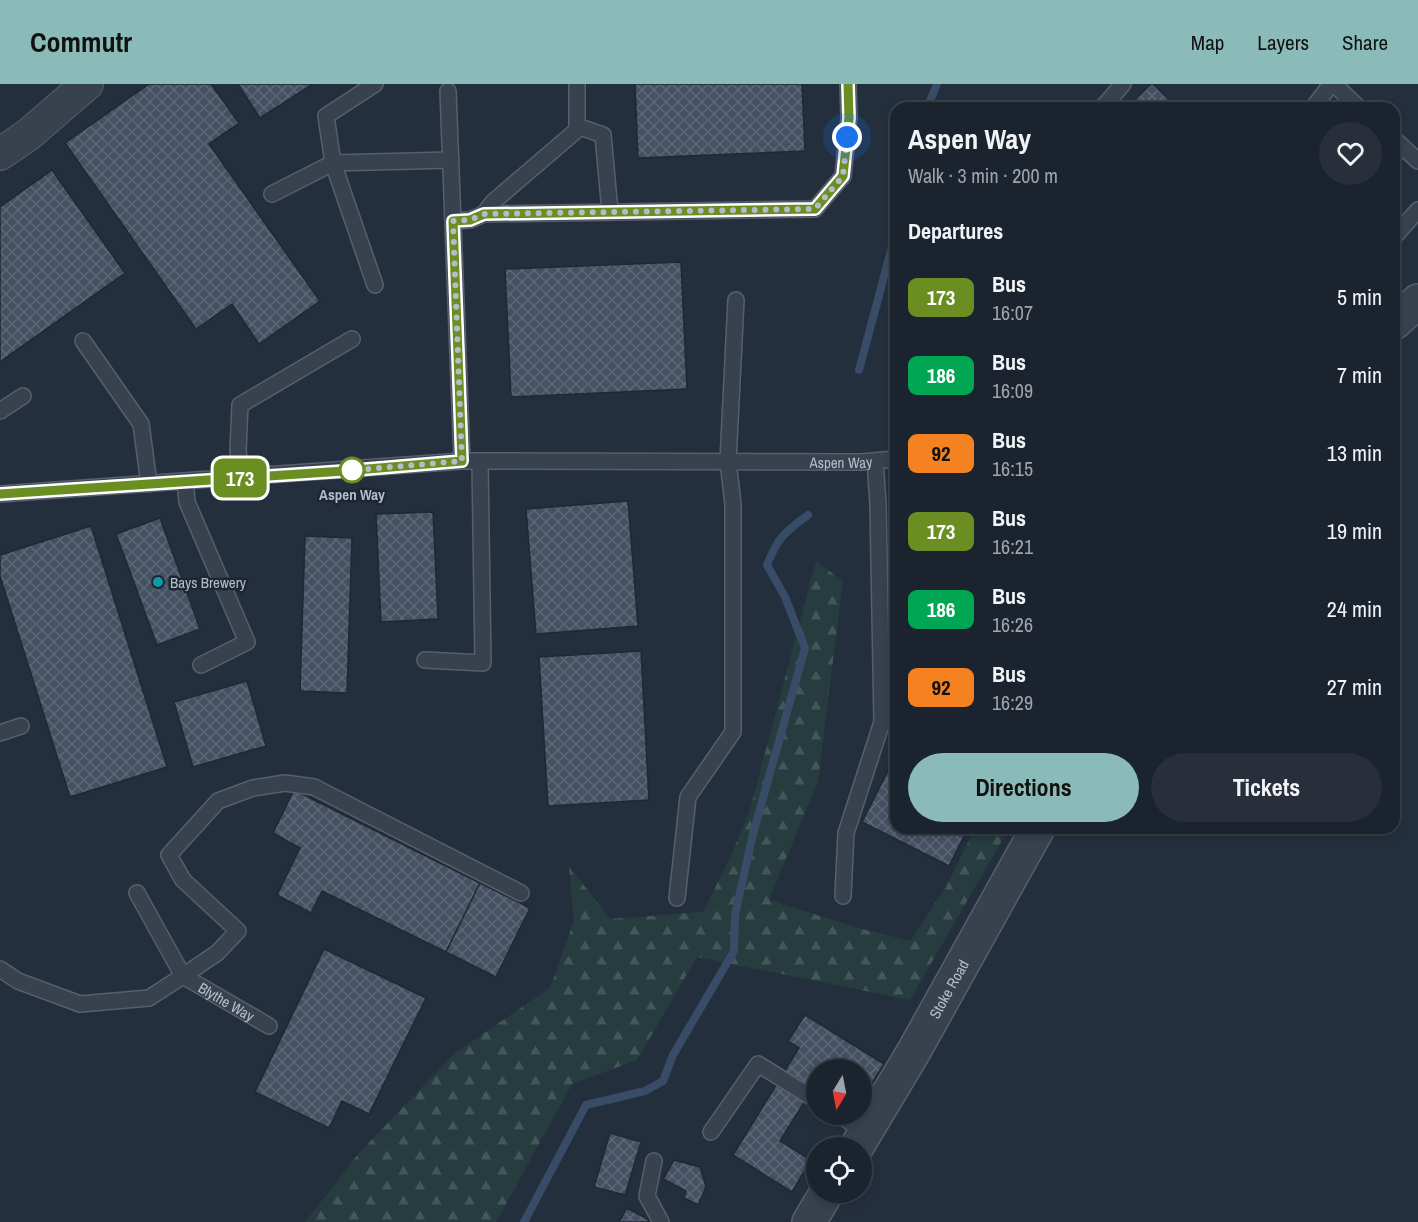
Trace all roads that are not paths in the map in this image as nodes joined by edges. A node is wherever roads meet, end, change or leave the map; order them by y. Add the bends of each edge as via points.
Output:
1 (87, 84) edge
2 (375, 84) edge
3 (578, 84) edge
4 (848, 84) edge
5 (1123, 84) edge
6 (1333, 84) edge
7 (448, 90) dead end
8 (1107, 102) edge
9 (1318, 102) edge
10 (1352, 102) edge
11 (577, 126) junction
12 (1400, 144) edge
13 (0, 154) edge
14 (451, 160) junction
15 (1418, 161) edge
16 (333, 163) junction
17 (272, 194) dead end
18 (1418, 210) edge
19 (610, 212) junction
20 (484, 214) junction
21 (453, 221) junction
22 (1400, 230) edge
23 (375, 285) dead end
24 (736, 300) dead end
25 (1418, 301) edge
26 (1400, 318) edge
27 (352, 339) dead end
28 (83, 342) dead end
29 (23, 396) dead end
30 (0, 411) edge
31 (890, 460) edge
32 (462, 461) junction
33 (728, 461) junction
34 (875, 461) junction
35 (480, 463) junction
36 (242, 477) junction
37 (185, 481) junction
38 (149, 484) junction
39 (0, 494) edge
40 (425, 660) dead end
41 (201, 665) dead end
42 (21, 726) dead end
43 (0, 733) edge
44 (1035, 834) edge
45 (137, 893) dead end
46 (520, 893) dead end
47 (843, 896) dead end
48 (677, 898) dead end
49 (0, 969) edge
50 (183, 976) junction
51 (269, 1026) dead end
52 (806, 1094) edge
53 (848, 1125) edge
54 (711, 1132) dead end
55 (858, 1137) edge
56 (863, 1137) edge
57 (654, 1161) dead end
58 (820, 1203) edge
59 (661, 1222) edge
60 (809, 1222) edge

1 - 13 street
2 - 16 lane via 326,116
3 - 11 lane
4 - 19 lane via 843,176 815,209
5 - 8 lane
6 - 9 lane
6 - 10 lane
7 - 14 lane
11 - 19 lane via 603,135
11 - 20 lane
12 - 15 lane
14 - 16 lane
14 - 21 lane
16 - 17 lane
16 - 23 lane
18 - 22 lane
19 - 20 lane
20 - 21 lane
21 - 32 lane
24 - 33 lane
25 - 26 street
27 - 36 lane via 240,405 238,451
28 - 38 lane via 141,424
29 - 30 lane
31 - 34 lane, Aspen Way
32 - 35 lane, Aspen Way
32 - 36 lane, Aspen Way
33 - 34 lane, Aspen Way
33 - 35 lane, Aspen Way
33 - 48 lane via 733,504 733,732 688,797
34 - 47 lane via 882,722 846,833
35 - 40 lane via 483,663
36 - 37 lane, Aspen Way
37 - 38 lane, Aspen Way
37 - 41 lane via 187,502 247,642
38 - 39 lane, Aspen Way
42 - 43 lane
44 - 56 street, Stoke Road
45 - 50 lane, Blythe Way
46 - 50 lane via 314,787 285,783 253,788 218,801 169,855 183,880 238,931 217,953
49 - 50 lane, Blythe Way via 18,981 80,1004 149,998
50 - 51 lane, Blythe Way
52 - 54 lane via 758,1064
53 - 55 lane
57 - 59 lane via 647,1197
58 - 60 street

